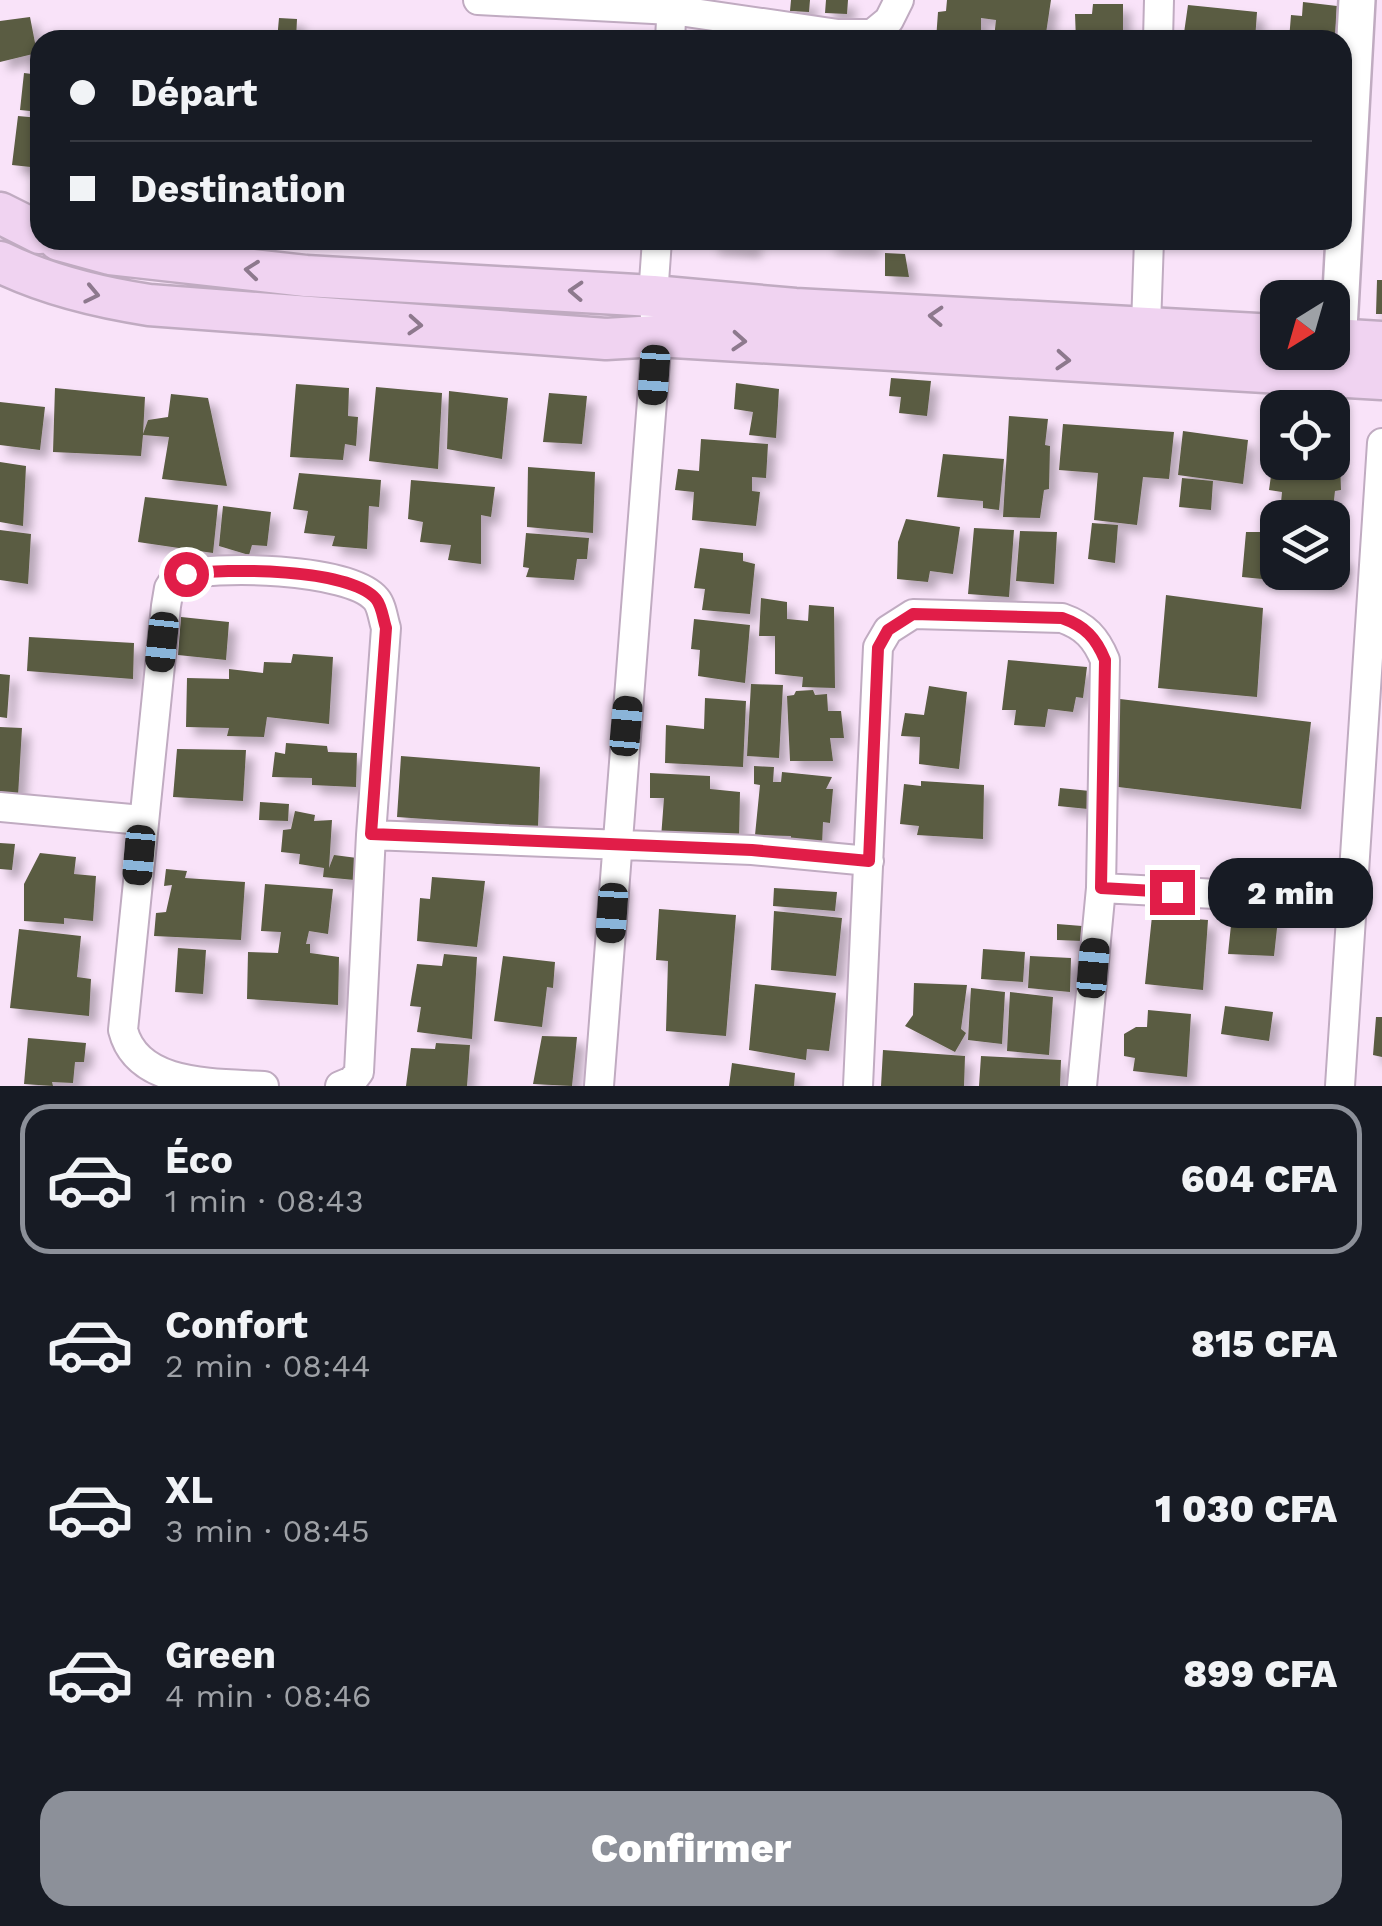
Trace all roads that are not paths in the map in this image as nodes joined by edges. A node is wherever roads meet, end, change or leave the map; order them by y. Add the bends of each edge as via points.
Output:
1 (478, 0) edge
2 (899, 0) edge
3 (1160, 0) edge
4 (1357, 0) edge
5 (672, 5) edge
6 (671, 30) edge
7 (815, 30) edge
8 (877, 30) edge
9 (1158, 30) edge
10 (1352, 84) edge
11 (0, 213) edge
12 (30, 229) edge
13 (95, 250) edge
14 (656, 250) edge
15 (1149, 250) edge
16 (1342, 250) edge
17 (0, 262) edge
18 (1340, 280) edge
19 (653, 296) junction
20 (1146, 326) junction
21 (1260, 334) edge
22 (657, 336) junction
23 (1382, 342) edge
24 (1350, 348) edge
25 (1260, 349) edge
26 (1350, 360) edge
27 (1382, 379) edge
28 (1382, 443) edge
29 (0, 807) edge
30 (142, 820) junction
31 (371, 834) junction
32 (616, 844) junction
33 (869, 861) junction
34 (1101, 888) junction
35 (1350, 901) junction
36 (264, 1086) edge
37 (340, 1086) edge
38 (599, 1086) edge
39 (858, 1086) edge
40 (1082, 1086) edge
41 (1340, 1086) edge

1 - 5 street
2 - 8 street
3 - 9 street
4 - 10 street
5 - 6 street
5 - 7 street
11 - 12 main road
19 -> 13 main road via 306,276
14 - 19 street
15 - 20 street
16 - 18 street
17 -> 22 main road via 76,290 149,304 606,339
20 -> 19 main road
19 - 22 street
20 - 21 main road
22 -> 25 main road
22 - 32 street
23 - 24 main road
26 - 27 main road
28 - 35 street
29 - 30 street
30 - 31 street via 169,588 176,578 208,570 269,572 338,580 378,601 386,628
30 - 36 street via 123,1030 127,1048 156,1076
31 - 32 street
31 - 37 street via 359,1072
32 - 33 street
32 - 38 street
33 - 34 street via 878,648 888,630 913,614 1062,618 1096,639 1105,660
33 - 39 street
34 - 35 street
34 - 40 street
35 - 41 street

